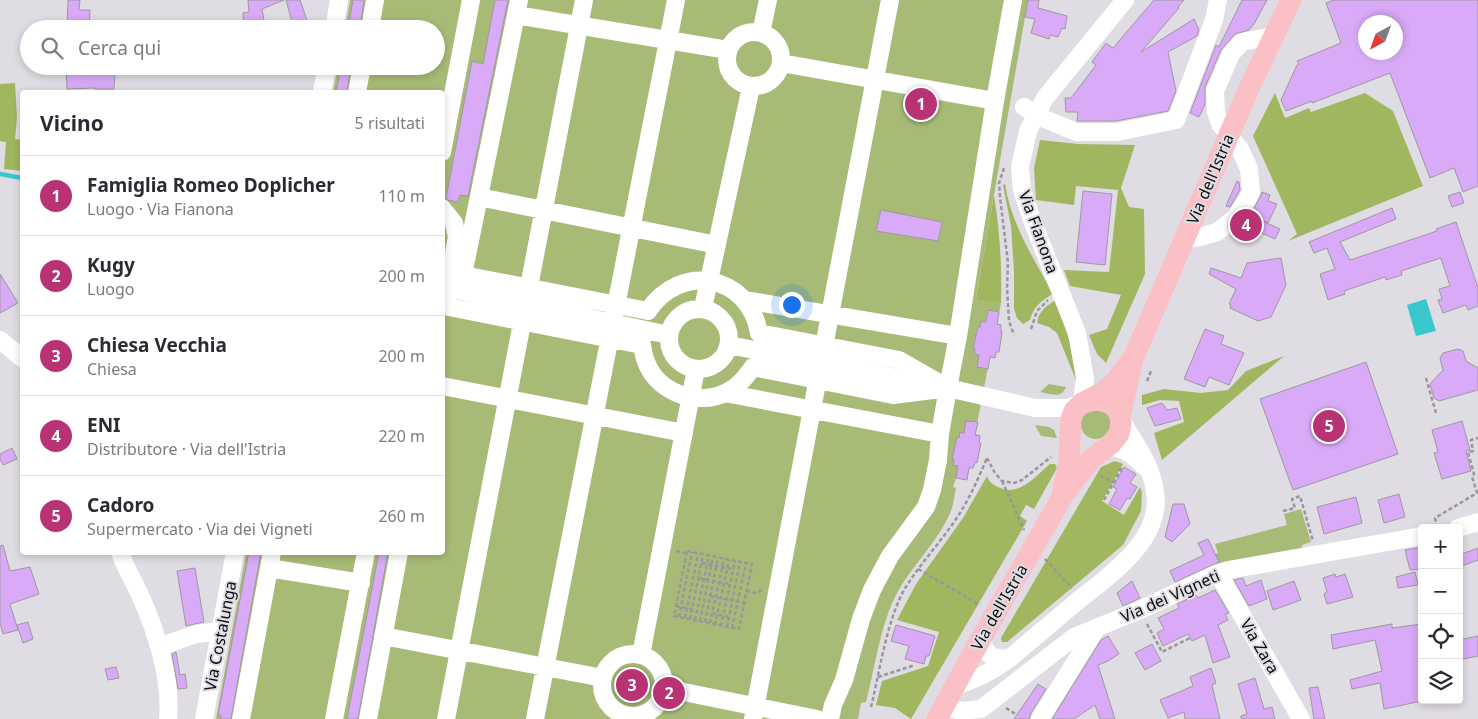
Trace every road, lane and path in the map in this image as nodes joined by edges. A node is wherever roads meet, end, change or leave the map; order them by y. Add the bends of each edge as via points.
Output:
1 (338, 0) edge
2 (375, 0) edge
3 (471, 0) edge
4 (584, 0) edge
5 (676, 0) edge
6 (768, 0) edge
7 (890, 0) edge
8 (1013, 0) edge
9 (1124, 0) edge
10 (1218, 0) edge
11 (1291, 0) edge
12 (518, 7) edge
13 (335, 20) edge
14 (372, 20) edge
15 (579, 25) junction
16 (762, 33) junction
17 (1273, 36) junction
18 (668, 40) junction
19 (728, 50) junction
20 (781, 63) junction
21 (325, 75) edge
22 (360, 75) edge
23 (875, 80) junction
24 (751, 87) junction
25 (322, 90) edge
26 (357, 90) edge
27 (995, 101) junction
28 (1030, 111) junction
29 (1229, 135) junction
30 (445, 136) edge
31 (1006, 162) dead end
32 (480, 196) junction
33 (544, 210) junction
34 (445, 212) edge
35 (632, 227) junction
36 (1184, 239) junction
37 (717, 245) junction
38 (709, 281) junction
39 (448, 288) junction
40 (1054, 298) dead end
41 (745, 300) junction
42 (445, 301) edge
43 (525, 305) junction
44 (616, 305) junction
45 (703, 308) junction
46 (445, 310) edge
47 (831, 314) junction
48 (1031, 329) dead end
49 (612, 331) junction
50 (669, 334) junction
51 (1014, 335) dead end
52 (958, 336) junction
53 (0, 340) edge
54 (729, 345) junction
55 (825, 346) junction
56 (20, 356) edge
57 (1133, 359) junction
58 (696, 369) junction
59 (1151, 370) dead end
60 (820, 372) junction
61 (1426, 378) dead end
62 (1146, 384) dead end
63 (445, 387) edge
64 (948, 388) junction
65 (725, 393) junction
66 (691, 398) junction
67 (507, 399) junction
68 (1082, 403) junction
69 (1040, 409) junction
70 (812, 410) junction
71 (1436, 413) dead end
72 (595, 416) junction
73 (1120, 417) junction
74 (1071, 429) junction
75 (684, 433) junction
76 (940, 434) junction
77 (1478, 438) edge
78 (1106, 447) junction
79 (1056, 451) dead end
80 (1124, 464) dead end
81 (1094, 471) dead end
82 (1151, 474) junction
83 (1002, 481) junction
84 (1114, 483) junction
85 (1062, 497) junction
86 (1104, 500) dead end
87 (1283, 512) dead end
88 (1478, 522) edge
89 (1436, 524) edge
90 (1463, 526) edge
91 (1026, 532) dead end
92 (1418, 537) edge
93 (1314, 543) dead end
94 (692, 552) junction
95 (698, 553) junction
96 (703, 554) junction
97 (121, 555) edge
98 (234, 555) edge
99 (366, 555) edge
100 (398, 555) edge
101 (709, 555) junction
102 (714, 556) junction
103 (718, 557) junction
104 (724, 558) junction
105 (1044, 558) dead end
106 (686, 559) junction
107 (729, 559) junction
108 (270, 560) edge
109 (691, 560) junction
110 (735, 560) junction
111 (696, 561) junction
112 (740, 562) junction
113 (702, 563) junction
114 (746, 563) junction
115 (707, 564) junction
116 (712, 565) junction
117 (717, 566) junction
118 (722, 567) junction
119 (727, 568) junction
120 (733, 569) junction
121 (918, 569) junction
122 (739, 570) junction
123 (744, 571) junction
124 (750, 572) junction
125 (1218, 573) junction
126 (682, 575) junction
127 (688, 576) junction
128 (693, 577) junction
129 (698, 578) junction
130 (704, 579) junction
131 (708, 580) junction
132 (714, 581) junction
133 (719, 582) junction
134 (361, 583) junction
135 (724, 583) junction
136 (730, 584) junction
137 (735, 586) junction
138 (741, 587) junction
139 (747, 588) junction
140 (679, 590) junction
141 (1074, 590) dead end
142 (684, 591) junction
143 (690, 592) junction
144 (696, 593) junction
145 (701, 594) junction
146 (705, 595) junction
147 (710, 596) junction
148 (716, 597) junction
149 (721, 598) junction
150 (726, 599) junction
151 (732, 600) junction
152 (738, 601) junction
153 (744, 603) junction
154 (676, 606) junction
155 (681, 607) junction
156 (983, 607) dead end
157 (687, 608) junction
158 (692, 609) junction
159 (697, 610) junction
160 (702, 611) junction
161 (707, 612) junction
162 (712, 614) junction
163 (717, 614) junction
164 (723, 616) junction
165 (679, 617) junction
166 (729, 617) junction
167 (1124, 617) junction
168 (685, 618) junction
169 (734, 618) junction
170 (690, 619) junction
171 (741, 619) junction
172 (695, 620) junction
173 (700, 621) junction
174 (705, 622) junction
175 (710, 624) junction
176 (715, 624) junction
177 (721, 626) junction
178 (726, 627) junction
179 (1097, 627) junction
180 (732, 628) junction
181 (220, 632) junction
182 (383, 636) junction
183 (982, 637) junction
184 (1190, 638) dead end
185 (159, 647) junction
186 (459, 651) junction
187 (641, 655) junction
188 (1010, 658) junction
189 (915, 665) dead end
190 (546, 668) junction
191 (878, 677) junction
192 (603, 678) junction
193 (955, 686) junction
194 (664, 688) junction
195 (871, 707) dead end
196 (941, 712) edge
197 (755, 713) edge
198 (627, 717) edge
199 (168, 719) edge
200 (204, 719) edge
201 (240, 719) edge
202 (334, 719) edge
203 (368, 719) edge
204 (446, 719) edge
205 (536, 719) edge
206 (817, 719) edge
207 (830, 719) edge
208 (1040, 719) edge
209 (1301, 719) edge

1 - 13 street
2 - 14 street
3 - 30 street
4 - 15 street
5 - 18 street
6 - 16 street
7 - 23 street
8 - 27 street
9 - 28 street, Via Fianona
10 - 28 street via 1214,20 1176,120 1117,132 1076,132
11 - 17 main road, Via dell'Istria
12 - 15 street
12 - 32 street
15 - 18 street
15 - 33 street
16 - 19 street via 748,32 733,41
16 - 20 street via 777,44
17 - 29 main road, Via dell'Istria
17 - 29 street via 1242,42 1231,54 1215,92 1216,112
18 - 19 street
18 - 35 street
19 - 24 street via 730,73 741,84
20 - 23 street
20 - 24 street via 773,79
21 - 25 street
22 - 26 street
23 - 27 street
23 - 47 street
24 - 37 street
27 - 52 street
28 - 68 street, Via Fianona via 1020,167 1022,190 1077,333 1085,378
29 - 36 main road, Via dell'Istria
29 - 36 street via 1249,169 1247,200 1236,217 1218,232
31 - 51 path via 999,183 1008,263 1007,302
32 - 33 street
32 - 43 street via 463,274
33 - 35 street
33 - 43 street
34 - 39 street via 454,222 457,237
35 - 37 street
35 - 44 street
36 - 57 main road, Via dell'Istria
37 - 38 street
38 - 41 street via 725,285
38 - 44 street via 689,281 674,286 648,311
38 - 45 street
39 - 42 street
39 - 43 street
40 - 48 path via 1037,311
41 - 47 street
41 - 55 street via 754,314 759,333
43 - 44 street
43 - 46 street
43 - 49 street
43 - 67 street
44 - 49 street
45 - 50 street via 682,313 671,326
45 - 54 street via 726,324
47 - 52 street
47 - 55 street
49 - 50 street
49 - 66 street via 642,345 654,376 677,393
49 - 72 street
50 - 58 street via 671,350 676,358
52 - 64 street
53 - 56 street
54 - 58 street via 725,356 716,364
54 - 60 street
55 - 60 street
55 - 64 street via 899,360
57 - 68 main road, Via dell'Istria via 1114,383
57 - 73 main road, Via dell'Istria
58 - 66 street
59 - 62 path
60 - 64 street via 893,395
60 - 65 street via 753,367 738,386
60 - 70 street
61 - 71 path
63 - 67 street
64 - 69 street
64 - 76 street
65 - 66 street
65 - 70 street
66 - 75 street
67 - 72 street
67 - 186 street
68 - 69 street via 1067,408
68 - 73 main road via 1103,400 1114,407
68 - 74 main road, Via dell'Istria via 1074,411
69 - 74 street
70 - 76 street
70 - 197 street
72 - 75 street
72 - 190 street
73 - 78 main road, Via dell'Istria via 1119,434
73 - 82 street via 1141,450
74 - 78 main road via 1076,440 1087,447
74 - 85 main road, Via dell'Istria
75 - 187 street
76 - 207 street via 938,460 926,508 890,556 872,590
77 - 89 path via 1471,440 1473,451 1468,452 1477,493 1435,518
78 - 82 street via 1126,451
78 - 85 main road, Via dell'Istria via 1090,460
79 - 83 path via 1022,480 1014,483
80 - 84 path
81 - 84 path
82 - 188 street via 1156,510 1153,522 1136,550
83 - 91 path
83 - 121 path via 987,458 956,518
84 - 86 path
85 - 183 main road, Via dell'Istria
87 - 93 path via 1295,508 1292,499 1300,496
88 - 90 street
92 - 125 street, Via dei Vigneti
94 - 95 path
94 - 106 path via 687,551
94 - 109 path
95 - 96 path
95 - 111 path
96 - 101 path
96 - 113 path
97 - 185 street via 148,613
98 - 181 street, Via Costalunga
99 - 134 street
100 - 182 street
101 - 102 path
101 - 115 path
102 - 103 path
102 - 116 path
103 - 104 path
103 - 117 path
104 - 107 path
104 - 118 path
105 - 141 path
106 - 109 path
106 - 126 path
107 - 110 path
107 - 119 path
108 - 134 street
108 - 201 street
109 - 111 path
109 - 127 path
110 - 112 path
110 - 120 path
111 - 113 path
111 - 128 path
112 - 114 path
112 - 122 path
113 - 115 path
113 - 129 path
114 - 123 path
114 - 124 path via 752,564
115 - 116 path
115 - 130 path
116 - 117 path
116 - 131 path
117 - 118 path
117 - 132 path
118 - 119 path
118 - 133 path
119 - 120 path
119 - 135 path
120 - 122 path
120 - 136 path
121 - 156 path
121 - 191 path via 896,608
122 - 123 path
122 - 137 path
123 - 124 path
123 - 138 path
124 - 139 path
125 - 167 street, Via dei Vigneti
125 - 209 street, Via Zara
126 - 127 path
126 - 140 path
127 - 128 path
127 - 142 path
128 - 129 path
128 - 143 path
129 - 130 path
129 - 144 path
130 - 131 path
130 - 145 path
131 - 132 path
131 - 146 path
132 - 133 path
132 - 147 path
133 - 135 path
133 - 148 path
134 - 202 street
135 - 136 path
135 - 149 path
136 - 137 path
136 - 150 path
137 - 138 path
137 - 151 path
138 - 139 path
138 - 152 path
139 - 153 path
140 - 142 path
140 - 154 path
142 - 143 path
142 - 155 path
143 - 144 path
143 - 157 path
144 - 145 path
144 - 158 path
145 - 146 path
145 - 159 path
146 - 147 path
146 - 160 path
147 - 148 path
147 - 161 path
148 - 149 path
148 - 162 path
149 - 150 path
149 - 163 path
150 - 151 path
150 - 164 path
151 - 152 path
151 - 166 path
152 - 153 path
152 - 169 path
153 - 171 path
154 - 155 path
154 - 165 path via 674,616
155 - 157 path
155 - 165 path
157 - 158 path
157 - 168 path
158 - 159 path
158 - 170 path
159 - 160 path
159 - 172 path
160 - 161 path
160 - 173 path
161 - 162 path
161 - 174 path
162 - 163 path
162 - 175 path
163 - 164 path
163 - 176 path
164 - 166 path
164 - 177 path
165 - 168 path
166 - 169 path
166 - 178 path
167 - 179 street, Via dei Vigneti
167 - 184 path via 1127,625 1136,620 1146,623 1162,652
168 - 170 path
169 - 171 path
169 - 180 path
170 - 172 path
171 - 180 path via 739,629
172 - 173 path
173 - 174 path
174 - 175 path
175 - 176 path
176 - 177 path
177 - 178 path
178 - 180 path
179 - 196 street, Via dei Vigneti via 1062,644 982,709
179 - 208 street
181 - 185 street via 196,634
181 - 200 street, Via Costalunga
182 - 186 street
182 - 203 street
183 - 188 street via 986,652 993,657
183 - 193 main road, Via dell'Istria
185 - 199 street via 167,684
186 - 190 street
186 - 204 street
187 - 192 street via 628,654 617,659 608,666
187 - 194 street via 659,667
188 - 193 street via 994,670
189 - 191 path
190 - 192 street
190 - 205 street
191 - 195 path
192 - 198 street via 605,698
193 - 196 main road, Via dell'Istria
194 - 197 street
194 - 198 street via 654,708
197 - 206 street

